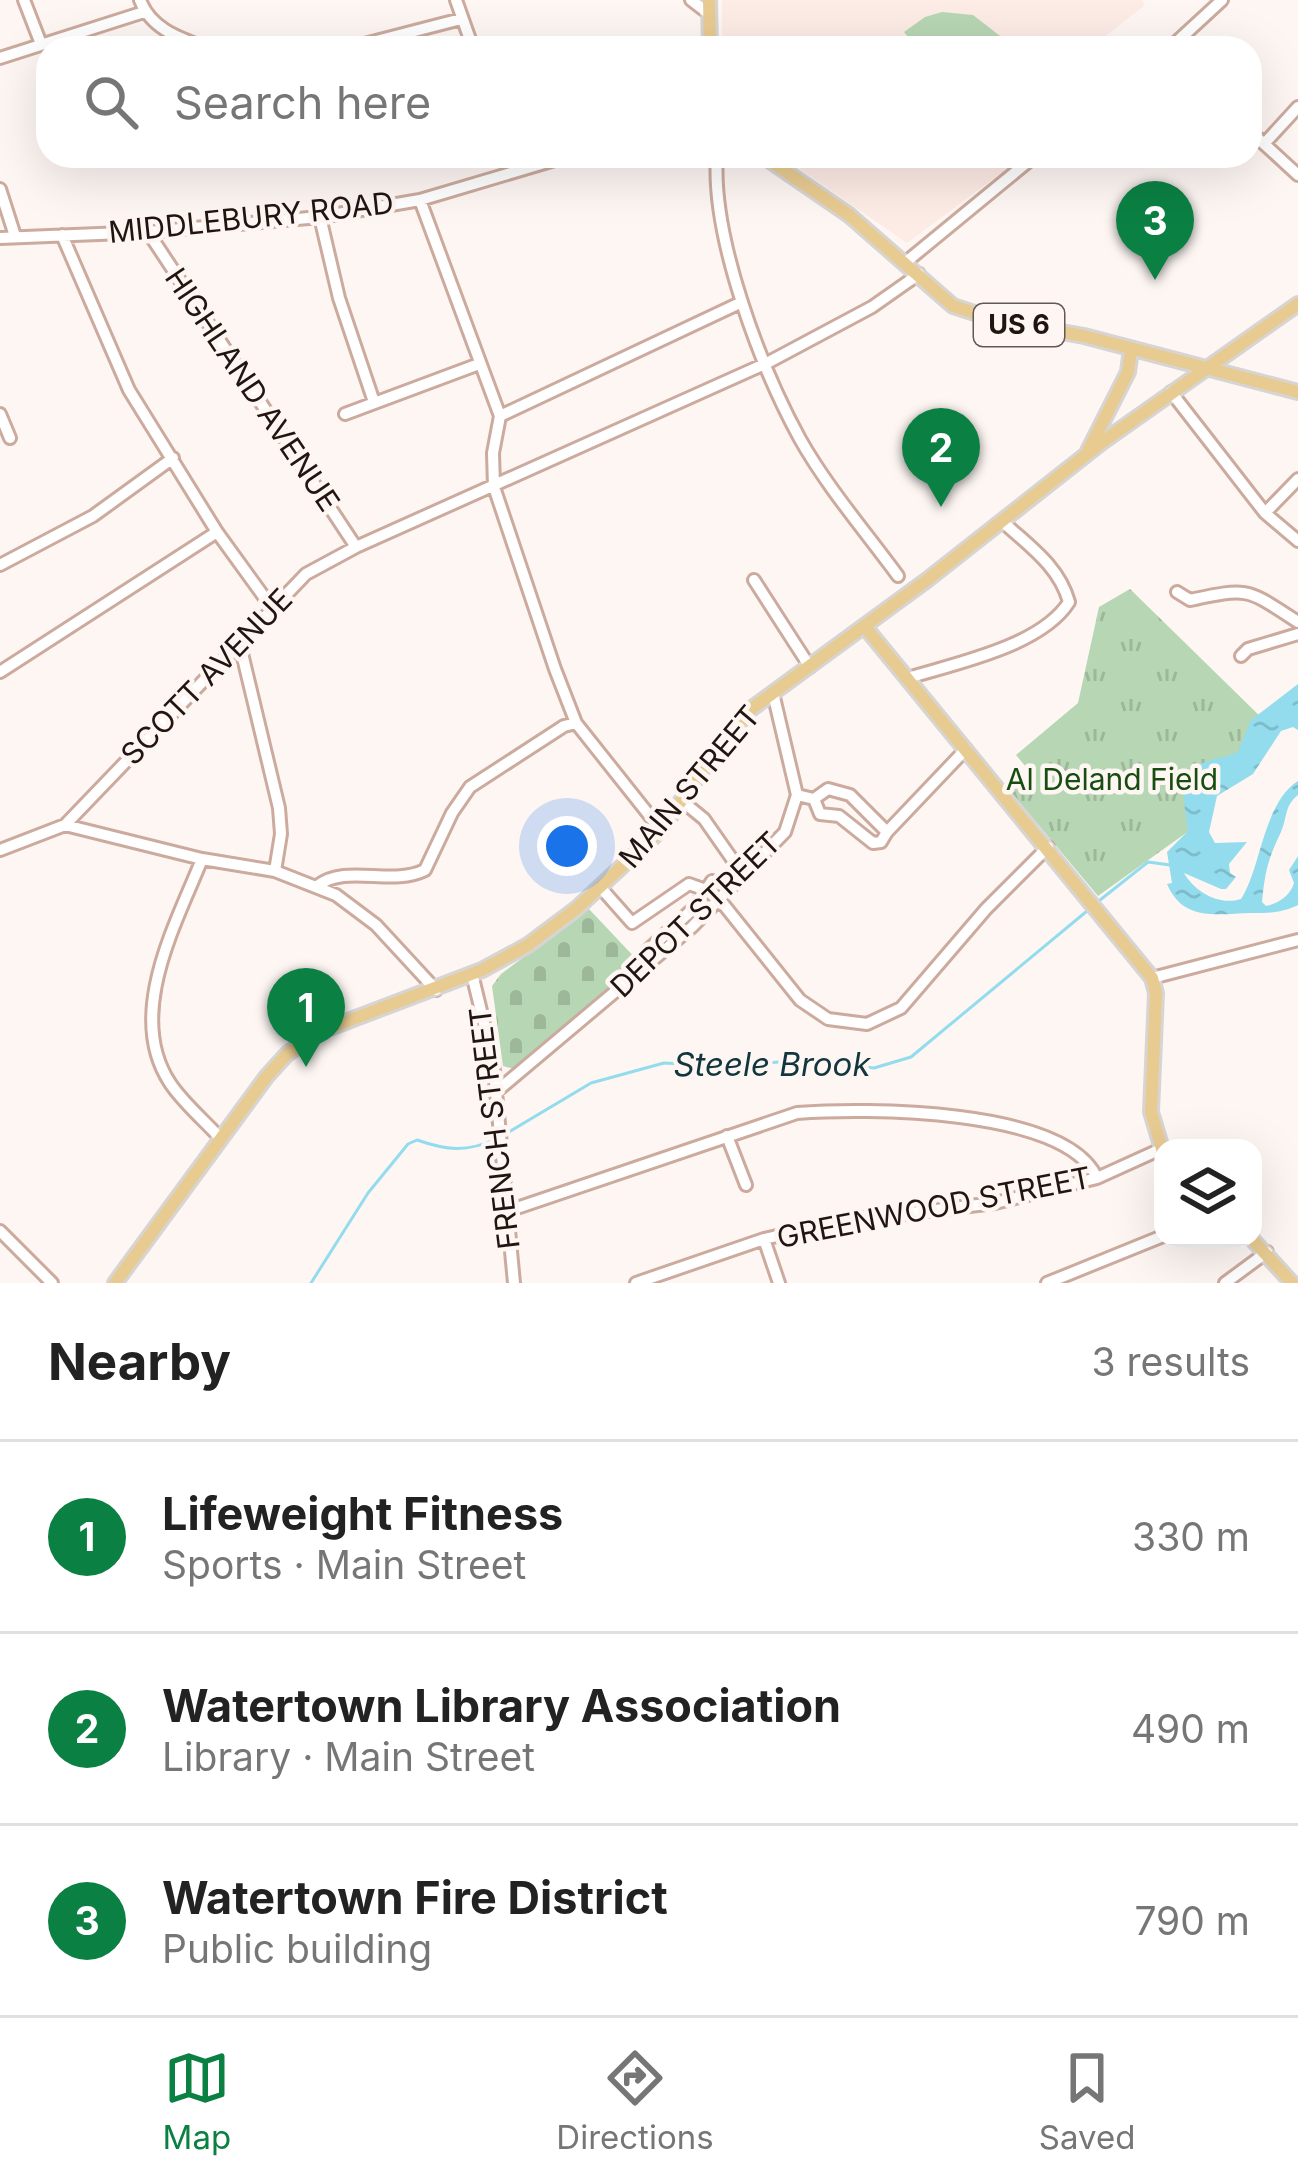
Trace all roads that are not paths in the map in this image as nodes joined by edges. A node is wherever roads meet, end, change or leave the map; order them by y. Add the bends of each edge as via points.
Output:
1 (24, 0) edge
2 (456, 0) edge
3 (691, 0) edge
4 (1222, 0) edge
5 (142, 6) edge
6 (709, 7) edge
7 (461, 19) junction
8 (38, 36) edge
9 (62, 36) edge
10 (176, 36) edge
11 (396, 36) edge
12 (468, 36) edge
13 (1183, 36) edge
14 (36, 46) edge
15 (0, 58) edge
16 (1298, 107) edge
17 (1264, 144) joint
18 (505, 168) edge
19 (718, 168) edge
20 (780, 168) edge
21 (1020, 168) edge
22 (1298, 176) edge
23 (0, 189) edge
24 (420, 200) junction
25 (320, 217) junction
26 (148, 232) junction
27 (62, 235) junction
28 (14, 236) junction
29 (0, 238) edge
30 (906, 262) junction
31 (920, 274) junction
32 (742, 302) junction
33 (1298, 304) edge
34 (1131, 349) junction
35 (767, 363) junction
36 (479, 364) junction
37 (1205, 369) junction
38 (1171, 392) junction
39 (1298, 392) edge
40 (374, 402) junction
41 (0, 414) edge
42 (345, 414) dead end
43 (500, 416) junction
44 (10, 438) dead end
45 (1088, 453) junction
46 (172, 458) junction
47 (1298, 479) edge
48 (494, 487) junction
49 (1265, 513) junction
50 (1003, 522) junction
51 (218, 532) junction
52 (1298, 541) edge
53 (356, 547) junction
54 (0, 565) edge
55 (898, 575) dead end
56 (754, 580) dead end
57 (1178, 592) dead end
58 (272, 608) junction
59 (1298, 622) edge
60 (866, 627) junction
61 (1298, 634) edge
62 (240, 645) junction
63 (1241, 656) dead end
64 (810, 667) junction
65 (0, 672) edge
66 (908, 678) junction
67 (772, 693) junction
68 (576, 723) junction
69 (966, 749) junction
70 (797, 795) junction
71 (814, 799) junction
72 (682, 801) junction
73 (65, 825) junction
74 (661, 830) junction
75 (887, 832) junction
76 (1048, 847) junction
77 (0, 850) edge
78 (202, 859) junction
79 (732, 859) dead end
80 (275, 871) junction
81 (317, 886) junction
82 (601, 888) junction
83 (720, 900) junction
84 (1298, 940) edge
85 (652, 961) junction
86 (472, 974) junction
87 (1152, 978) junction
88 (436, 990) junction
89 (496, 1091) junction
90 (728, 1136) junction
91 (221, 1139) junction
92 (1159, 1139) edge
93 (1154, 1154) edge
94 (1097, 1178) junction
95 (746, 1185) dead end
96 (508, 1211) junction
97 (0, 1232) edge
98 (764, 1239) junction
99 (1154, 1240) edge
100 (1261, 1247) edge
101 (1267, 1252) junction
102 (52, 1283) edge
103 (115, 1283) edge
104 (514, 1283) edge
105 (636, 1283) edge
106 (779, 1283) edge
107 (1047, 1283) edge
108 (1225, 1283) edge
109 (1292, 1283) edge

1 - 8 street
2 - 7 street
3 - 6 street
4 - 13 street
5 - 9 street
5 - 10 street
7 - 11 street
7 - 12 street
14 - 15 street
16 - 17 street
17 - 22 street
18 - 24 street, MIDDLEBURY ROAD
19 - 32 street via 722,227
20 - 30 main road, US 6
21 - 30 street
23 - 28 street
24 - 25 street, MIDDLEBURY ROAD
24 - 36 street
25 - 26 street, MIDDLEBURY ROAD
25 - 40 street
26 - 27 street, MIDDLEBURY ROAD
26 - 53 street, HIGHLAND AVENUE
27 - 28 street, MIDDLEBURY ROAD
27 - 46 street via 129,390
28 - 29 street, MIDDLEBURY ROAD
30 - 31 main road, US 6
31 - 34 main road, US 6 via 953,306 977,315
31 - 35 street, SCOTT AVENUE
32 - 35 street
32 - 43 street
33 - 37 main road, MAIN STREET
34 - 37 main road, US 6
34 - 45 main road via 1128,372
35 - 48 street, SCOTT AVENUE
35 - 55 street via 803,444
36 - 40 street
36 - 43 street
37 - 38 main road, MAIN STREET
37 - 39 main road, US 6
38 - 45 main road, MAIN STREET
38 - 49 street
40 - 42 street
41 - 44 street
43 - 48 street
45 - 50 main road, MAIN STREET
46 - 51 street
46 - 54 street via 93,516
47 - 49 street
48 - 53 street, SCOTT AVENUE
48 - 68 street
49 - 52 street
50 - 60 main road, MAIN STREET
50 - 66 street via 1064,584 1069,602 1060,617 986,654
51 - 58 street
51 - 65 street
53 - 58 street, SCOTT AVENUE via 306,574
56 - 64 street
57 - 59 street via 1190,600 1252,592
58 - 62 street, SCOTT AVENUE
60 - 64 main road, MAIN STREET
60 - 66 main road
61 - 63 street
62 - 73 street, SCOTT AVENUE
62 - 80 street via 280,808
64 - 67 main road, MAIN STREET
66 - 69 main road
67 - 70 street, DEPOT STREET
67 - 72 main road, MAIN STREET via 740,720
68 - 74 street
68 - 81 street via 470,787 425,870 394,879 334,876
69 - 75 street
69 - 76 main road
70 - 71 street
70 - 83 street, DEPOT STREET via 773,849
71 - 75 street via 828,788 850,795
71 - 75 street via 820,814 839,816 873,843
72 - 74 main road, MAIN STREET
72 - 79 street
73 - 77 street
73 - 78 street
74 - 82 main road, MAIN STREET
76 - 83 street via 901,1008 867,1024 828,1019 800,1000
76 - 87 main road
78 - 80 street
78 - 91 street via 152,1006 169,1082
80 - 81 street
81 - 88 street via 376,925
82 - 85 street via 632,922 688,884 708,885 646,951
82 - 86 main road, MAIN STREET via 528,945
83 - 85 street, DEPOT STREET
84 - 87 street
85 - 89 street, DEPOT STREET
86 - 88 main road, MAIN STREET
86 - 89 street, FRENCH STREET
87 - 92 main road via 1151,1112
88 - 91 main road, MAIN STREET via 340,1021 298,1045
89 - 96 street, FRENCH STREET
90 - 94 street via 797,1113 941,1113 1046,1137
90 - 95 street
90 - 96 street
91 - 103 main road, MAIN STREET
93 - 94 street, GREENWOOD STREET
94 - 98 street, GREENWOOD STREET via 994,1203
96 - 104 street, FRENCH STREET
97 - 102 street
98 - 105 street, GREENWOOD STREET
98 - 106 street
99 - 107 street
100 - 101 main road
101 - 108 street
101 - 109 main road

